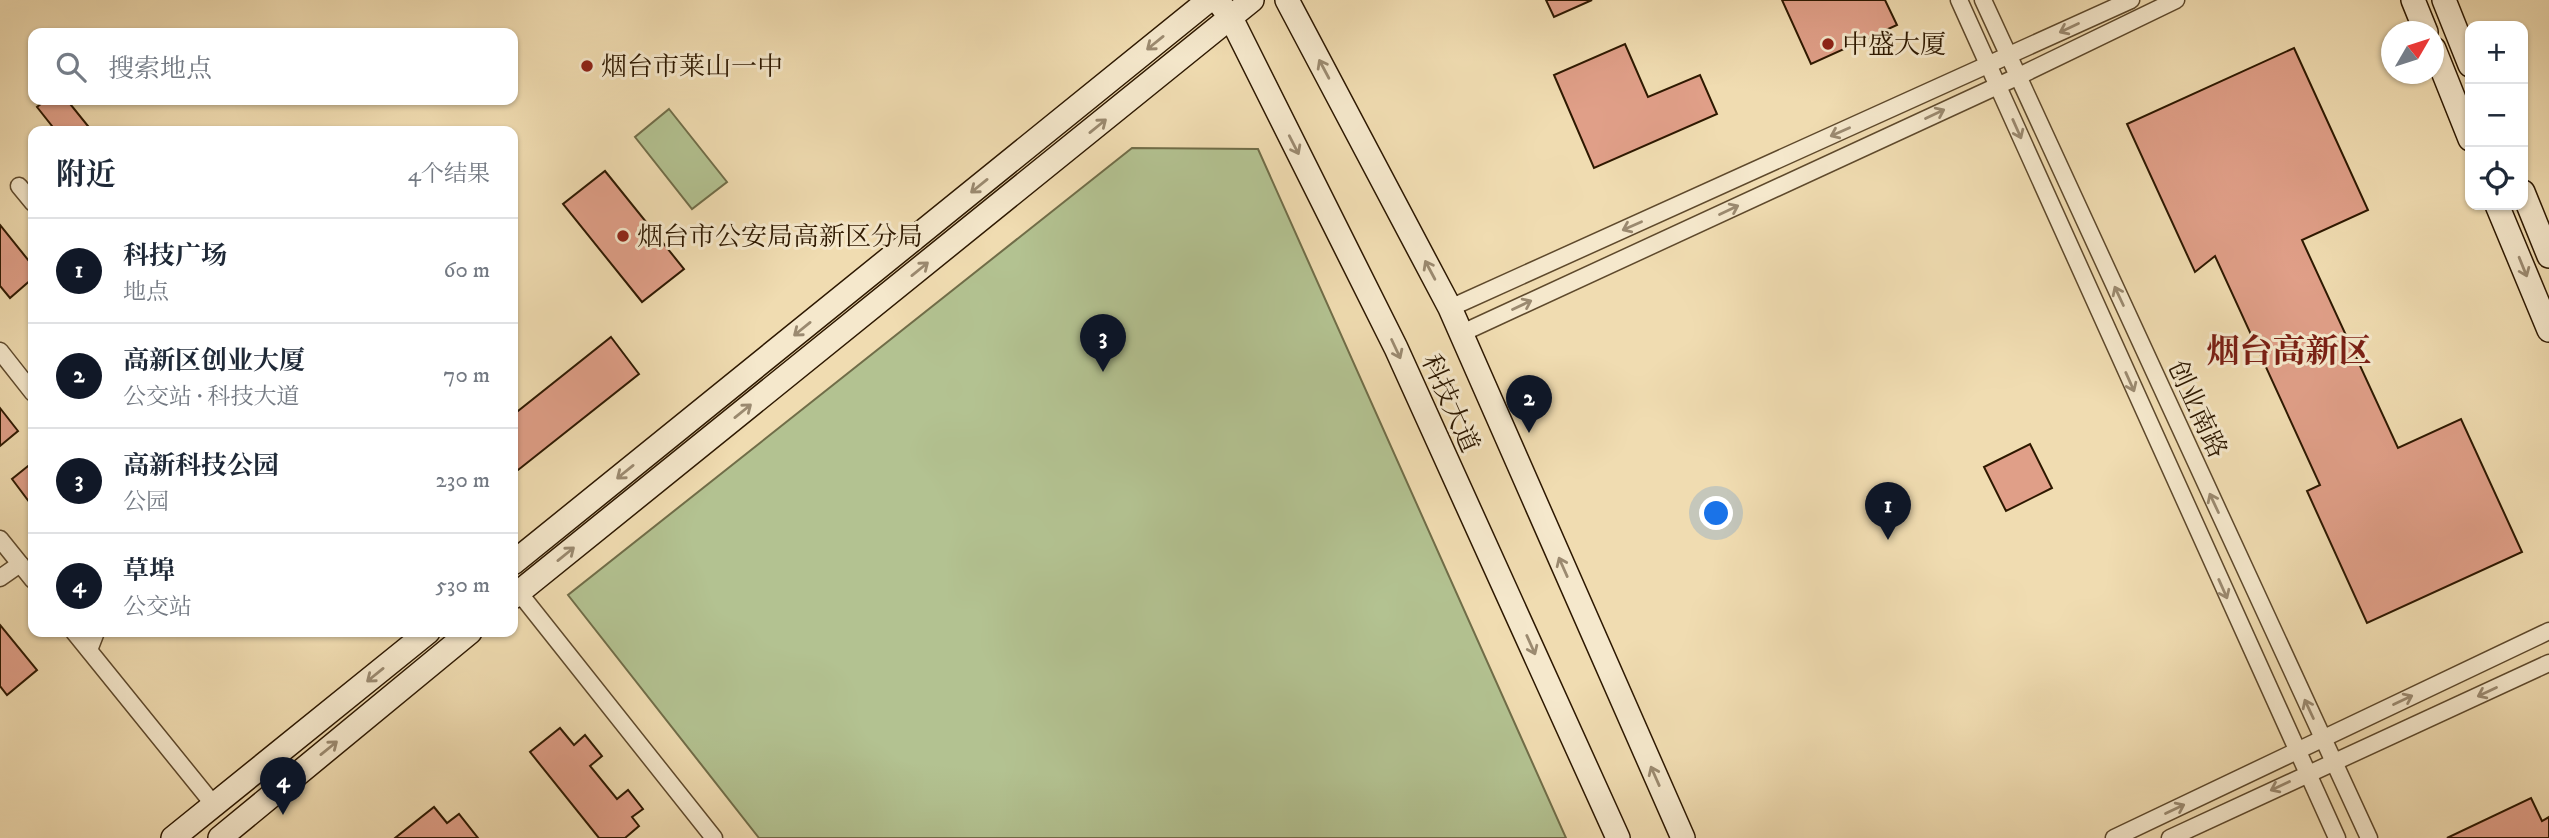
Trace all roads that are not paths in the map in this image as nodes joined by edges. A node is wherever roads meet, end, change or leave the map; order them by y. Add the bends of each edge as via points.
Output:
1 (1209, 0) edge
2 (1217, 0) edge
3 (1252, 0) edge
4 (1287, 0) edge
5 (1959, 0) edge
6 (1983, 0) edge
7 (2131, 0) edge
8 (2176, 0) edge
9 (2413, 0) edge
10 (2444, 0) edge
11 (1231, 18) junction
12 (2422, 21) edge
13 (2465, 52) edge
14 (2009, 56) junction
15 (1989, 64) junction
16 (2444, 75) edge
17 (2019, 76) junction
18 (1997, 85) junction
19 (2465, 127) edge
20 (19, 186) dead end
21 (28, 196) edge
22 (2528, 204) edge
23 (2499, 210) edge
24 (2549, 256) edge
25 (1450, 308) junction
26 (2549, 330) edge
27 (1460, 334) junction
28 (0, 351) edge
29 (28, 387) edge
30 (0, 539) edge
31 (518, 559) edge
32 (20, 564) junction
33 (28, 574) edge
34 (0, 578) edge
35 (518, 589) edge
36 (518, 595) edge
37 (2549, 631) edge
38 (79, 637) edge
39 (94, 637) edge
40 (422, 637) edge
41 (464, 637) edge
42 (89, 650) junction
43 (2549, 663) edge
44 (2323, 738) junction
45 (2297, 752) junction
46 (2333, 763) junction
47 (2307, 774) junction
48 (214, 805) junction
49 (173, 838) edge
50 (220, 838) edge
51 (714, 838) edge
52 (1618, 838) edge
53 (1683, 838) edge
54 (2113, 838) edge
55 (2170, 838) edge
56 (2337, 838) edge
57 (2369, 838) edge

1 -> 31 street
2 - 11 street, 科技大道
3 - 11 street
25 -> 4 street, 科技大道
5 - 15 street, 创业南路
6 - 14 street, 创业南路
7 -> 14 street
8 - 17 street
9 - 12 street
10 - 13 street
35 -> 11 street
11 -> 52 street, 科技大道 via 1395,348
14 - 15 street
14 - 17 street, 创业南路
15 - 18 street, 创业南路
15 -> 25 street
16 - 19 street
17 - 18 street
44 -> 17 street, 创业南路
27 -> 18 street
18 -> 45 street, 创业南路
20 - 21 street
22 - 24 street
23 -> 26 street
25 - 27 street, 科技大道
53 -> 27 street, 科技大道
28 - 29 street
30 - 32 street
32 - 33 street
32 - 34 street
36 - 51 street
44 -> 37 street
38 - 42 street
39 - 42 street
40 -> 48 street
50 -> 41 street
42 - 48 street
43 -> 46 street
44 - 45 street
44 - 46 street, 创业南路
45 - 47 street, 创业南路
54 -> 45 street
46 - 47 street
46 - 57 street, 创业南路
47 -> 55 street
47 - 56 street, 创业南路
48 - 49 street

